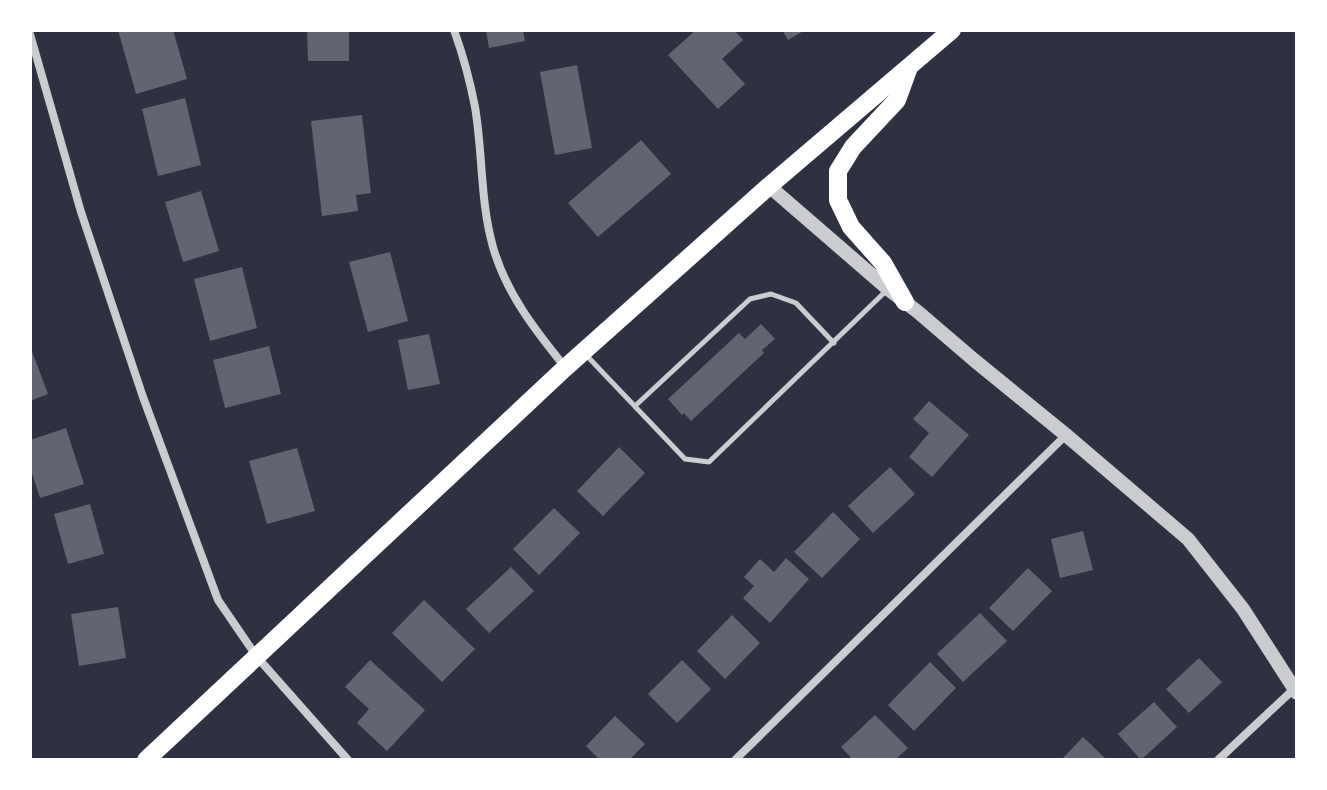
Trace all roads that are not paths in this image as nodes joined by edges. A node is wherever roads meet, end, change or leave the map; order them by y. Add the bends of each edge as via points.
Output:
1 (454, 30) edge
2 (952, 30) edge
3 (30, 34) edge
4 (909, 67) junction
5 (769, 186) junction
6 (888, 289) junction
7 (905, 302) junction
8 (834, 343) junction
9 (583, 352) junction
10 (565, 368) junction
11 (635, 406) junction
12 (1066, 435) junction
13 (257, 657) junction
14 (1296, 690) edge
15 (146, 760) edge
16 (348, 760) edge
17 (735, 760) edge
18 (1218, 760) edge

1 - 10 street via 475,108 493,249 530,324
2 - 4 main road
3 - 13 street via 81,212 143,397 218,600
4 - 5 main road
4 - 7 main road via 897,100 838,171 838,200 851,227 883,263
5 - 6 street
5 - 9 main road
6 - 7 street
6 - 8 lane
7 - 12 street
8 - 11 lane via 796,303 771,294 750,299
8 - 11 lane via 709,462 685,459
9 - 10 main road
9 - 11 lane
10 - 13 main road
12 - 14 street via 1188,539 1243,609
12 - 17 street
13 - 15 main road
13 - 16 street
14 - 18 street

